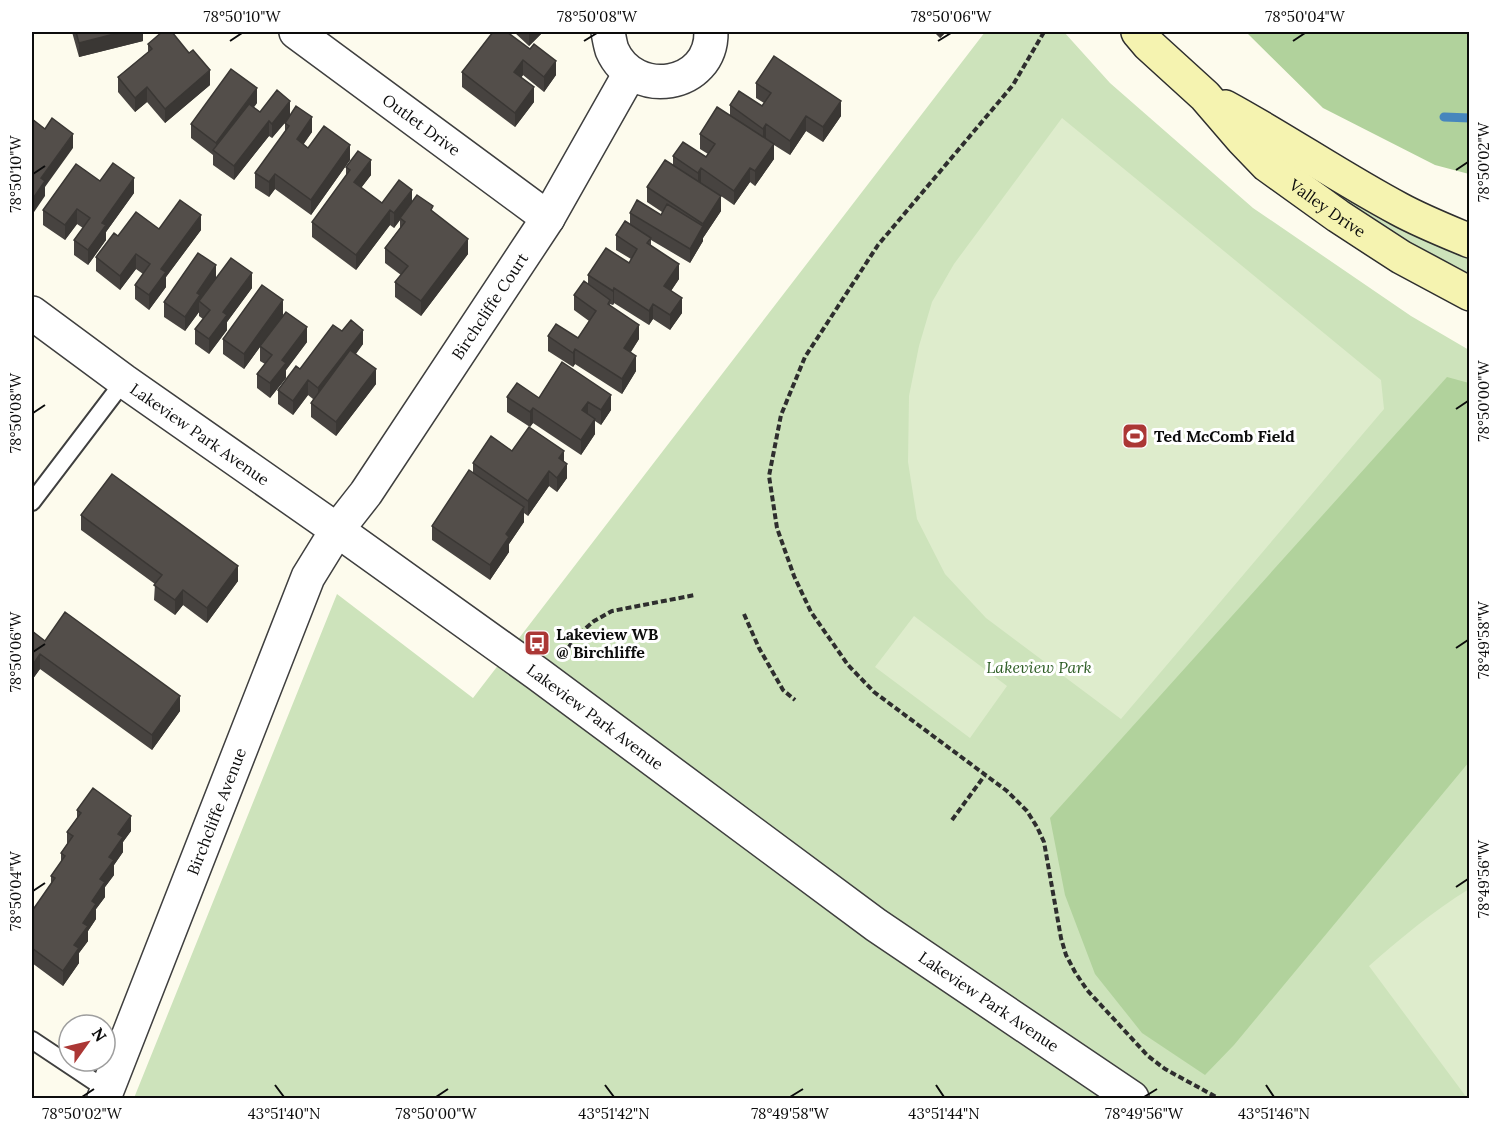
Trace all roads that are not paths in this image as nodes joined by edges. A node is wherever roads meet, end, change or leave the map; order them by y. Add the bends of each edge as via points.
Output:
1 (296, 32) edge
2 (608, 32) edge
3 (711, 32) edge
4 (1138, 32) edge
5 (630, 73) junction
6 (1205, 96) junction
7 (548, 218) junction
8 (1470, 242) edge
9 (1470, 294) edge
10 (32, 313) edge
11 (124, 381) junction
12 (32, 502) edge
13 (337, 530) junction
14 (32, 1040) edge
15 (105, 1094) edge
16 (1119, 1095) edge

1 - 7 street, Outlet Drive
2 - 5 street via 611,49
3 - 5 street via 705,57 678,80 647,81
4 - 6 street, Valley Drive
5 - 7 street, Birchcliffe Court
6 - 8 street, Valley Drive via 1353,184
6 - 9 street, Valley Drive via 1267,165 1401,257
7 - 13 street, Birchcliffe Court via 366,493
10 - 11 street, Lakeview Park Avenue
11 - 12 lane
11 - 13 street, Lakeview Park Avenue
13 - 15 street, Birchcliffe Avenue via 308,577
13 - 16 street, Lakeview Park Avenue via 876,925
14 - 15 lane

